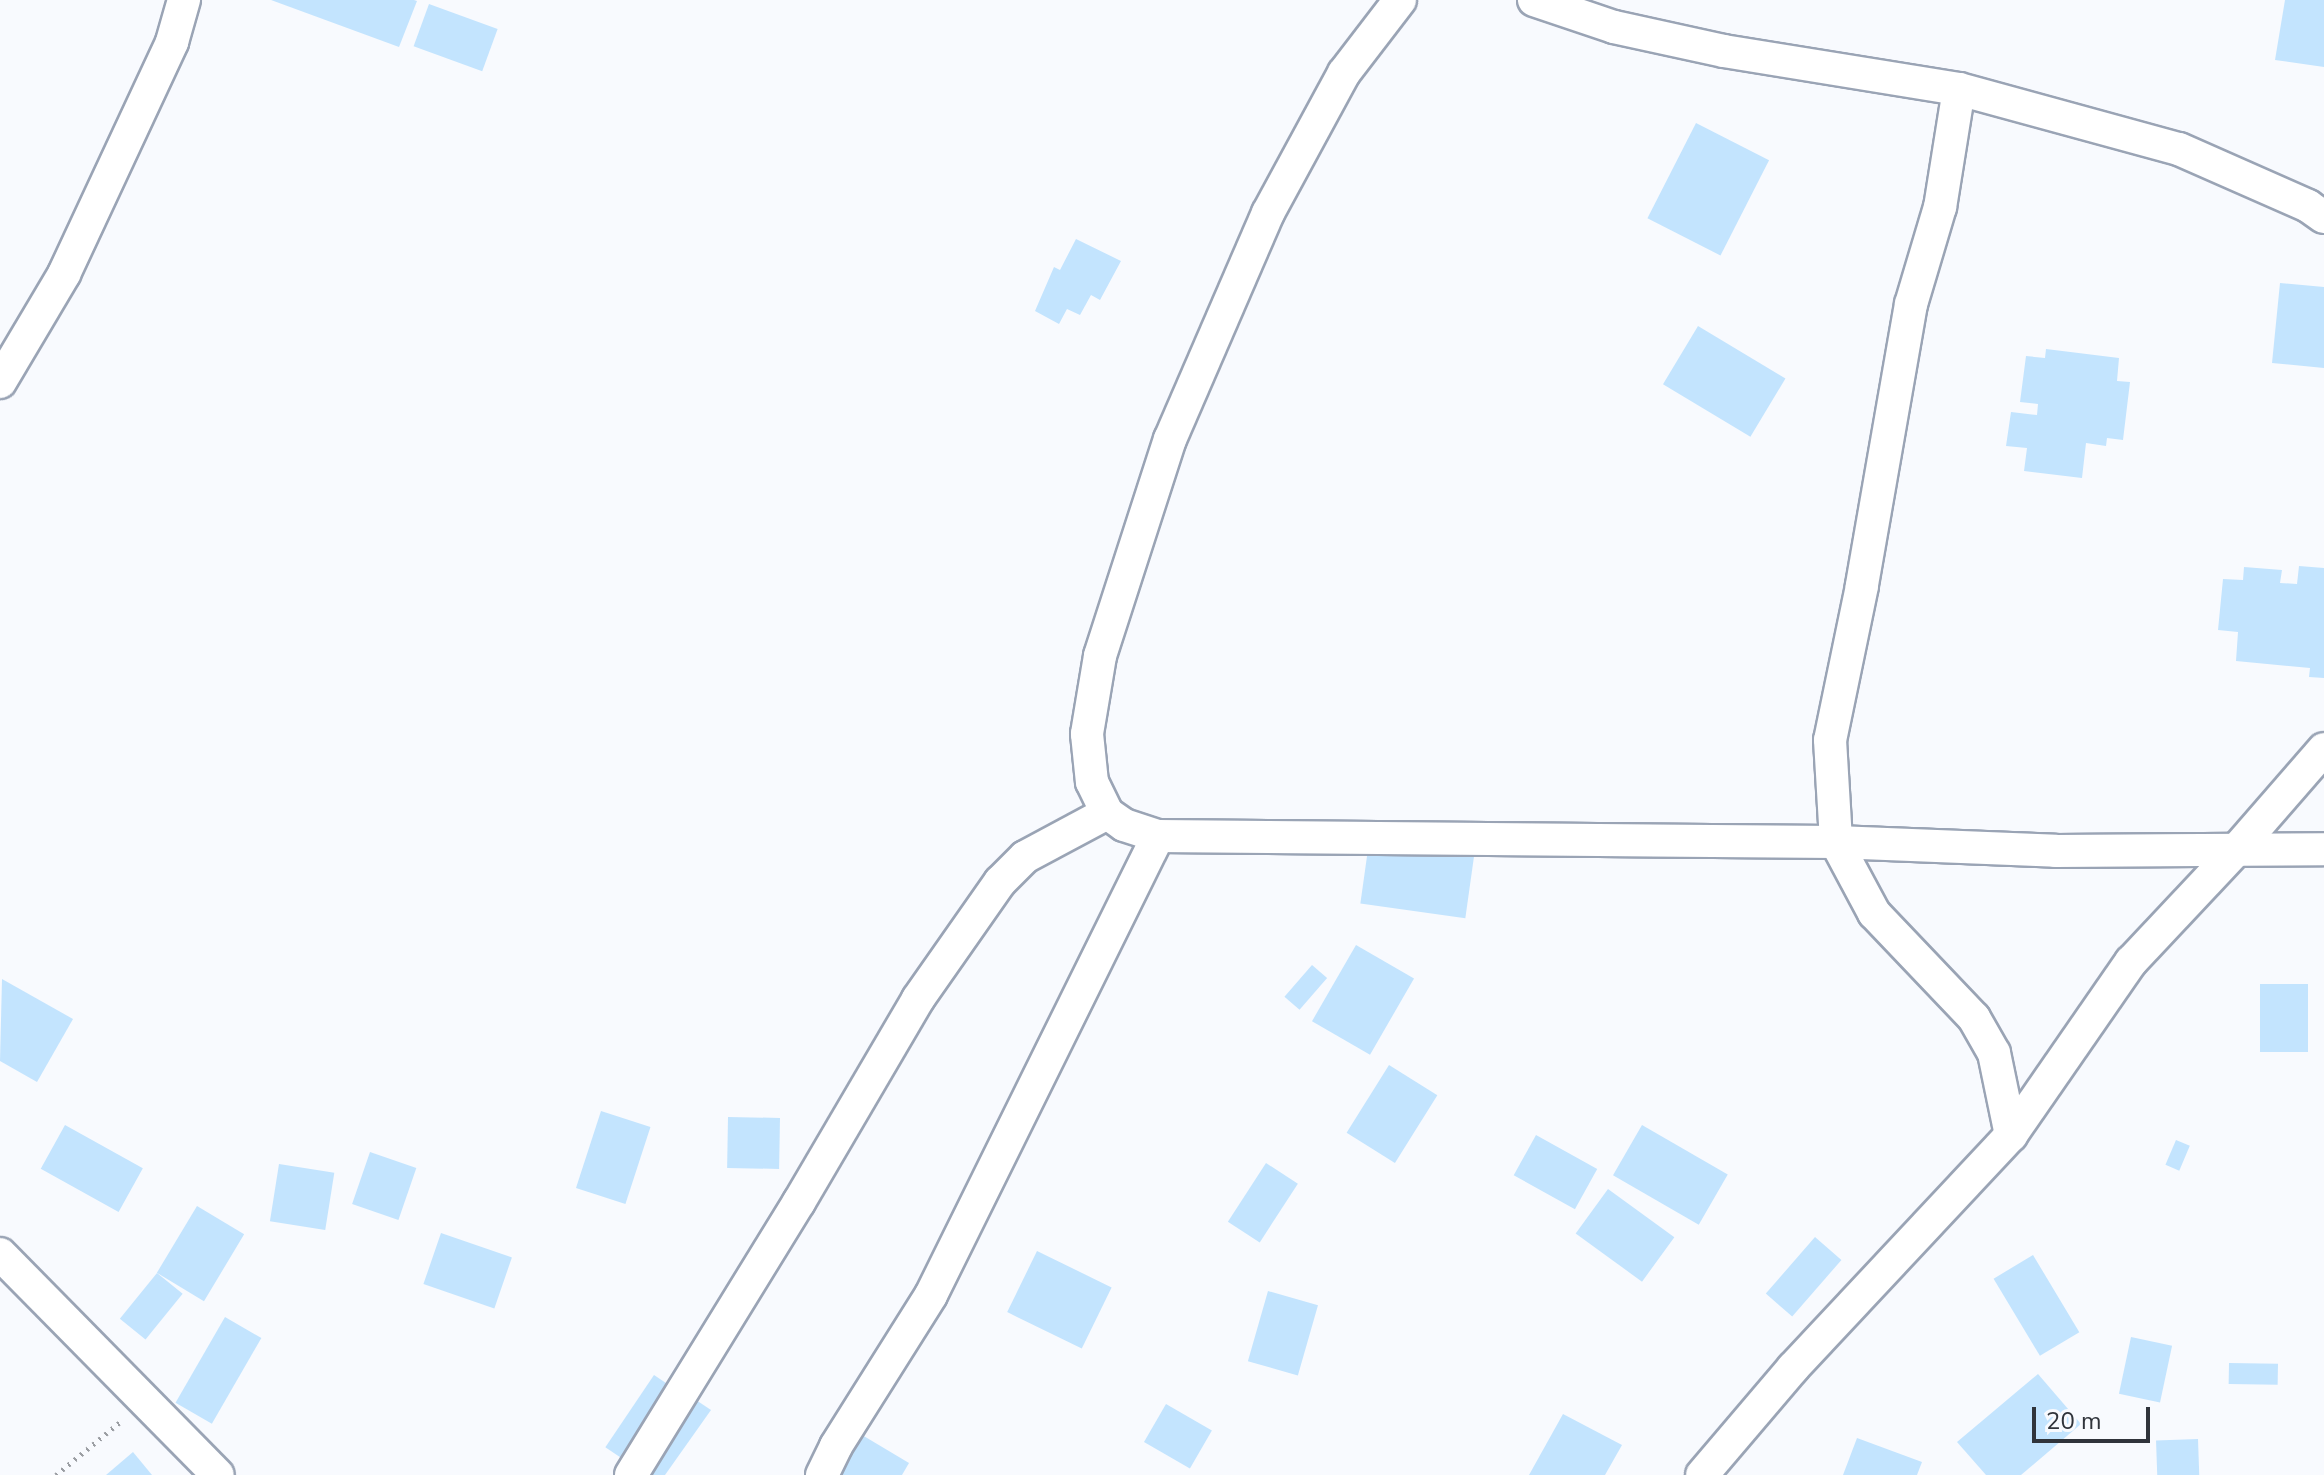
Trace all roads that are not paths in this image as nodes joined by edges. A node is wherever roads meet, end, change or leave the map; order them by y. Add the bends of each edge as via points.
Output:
1 (184, 0) edge
2 (1400, 0) edge
3 (1534, 0) edge
4 (1959, 89) junction
5 (2324, 217) edge
6 (0, 382) edge
7 (2324, 749) edge
8 (1107, 813) junction
9 (1158, 836) junction
10 (1836, 842) junction
11 (2238, 848) junction
12 (2324, 849) edge
13 (2011, 1135) junction
14 (0, 1254) edge
15 (218, 1475) edge
16 (631, 1475) edge
17 (822, 1475) edge
18 (1702, 1475) edge

1 - 6 street via 172,42 64,274
2 - 8 street via 1344,73 1268,213 1170,439 1100,656 1087,734 1092,782
3 - 4 street via 1614,27 1724,51
4 - 5 street via 2179,149
4 - 10 street via 1940,207 1911,304 1830,740
7 - 11 street
8 - 9 street
8 - 16 street via 1025,857 1000,882 918,999
9 - 10 street
9 - 17 street via 931,1295
10 - 11 street via 2056,851
10 - 13 street via 1874,913 1974,1018 1994,1053
11 - 12 street
11 - 13 street via 2131,962
13 - 18 street via 1793,1368
14 - 15 street

